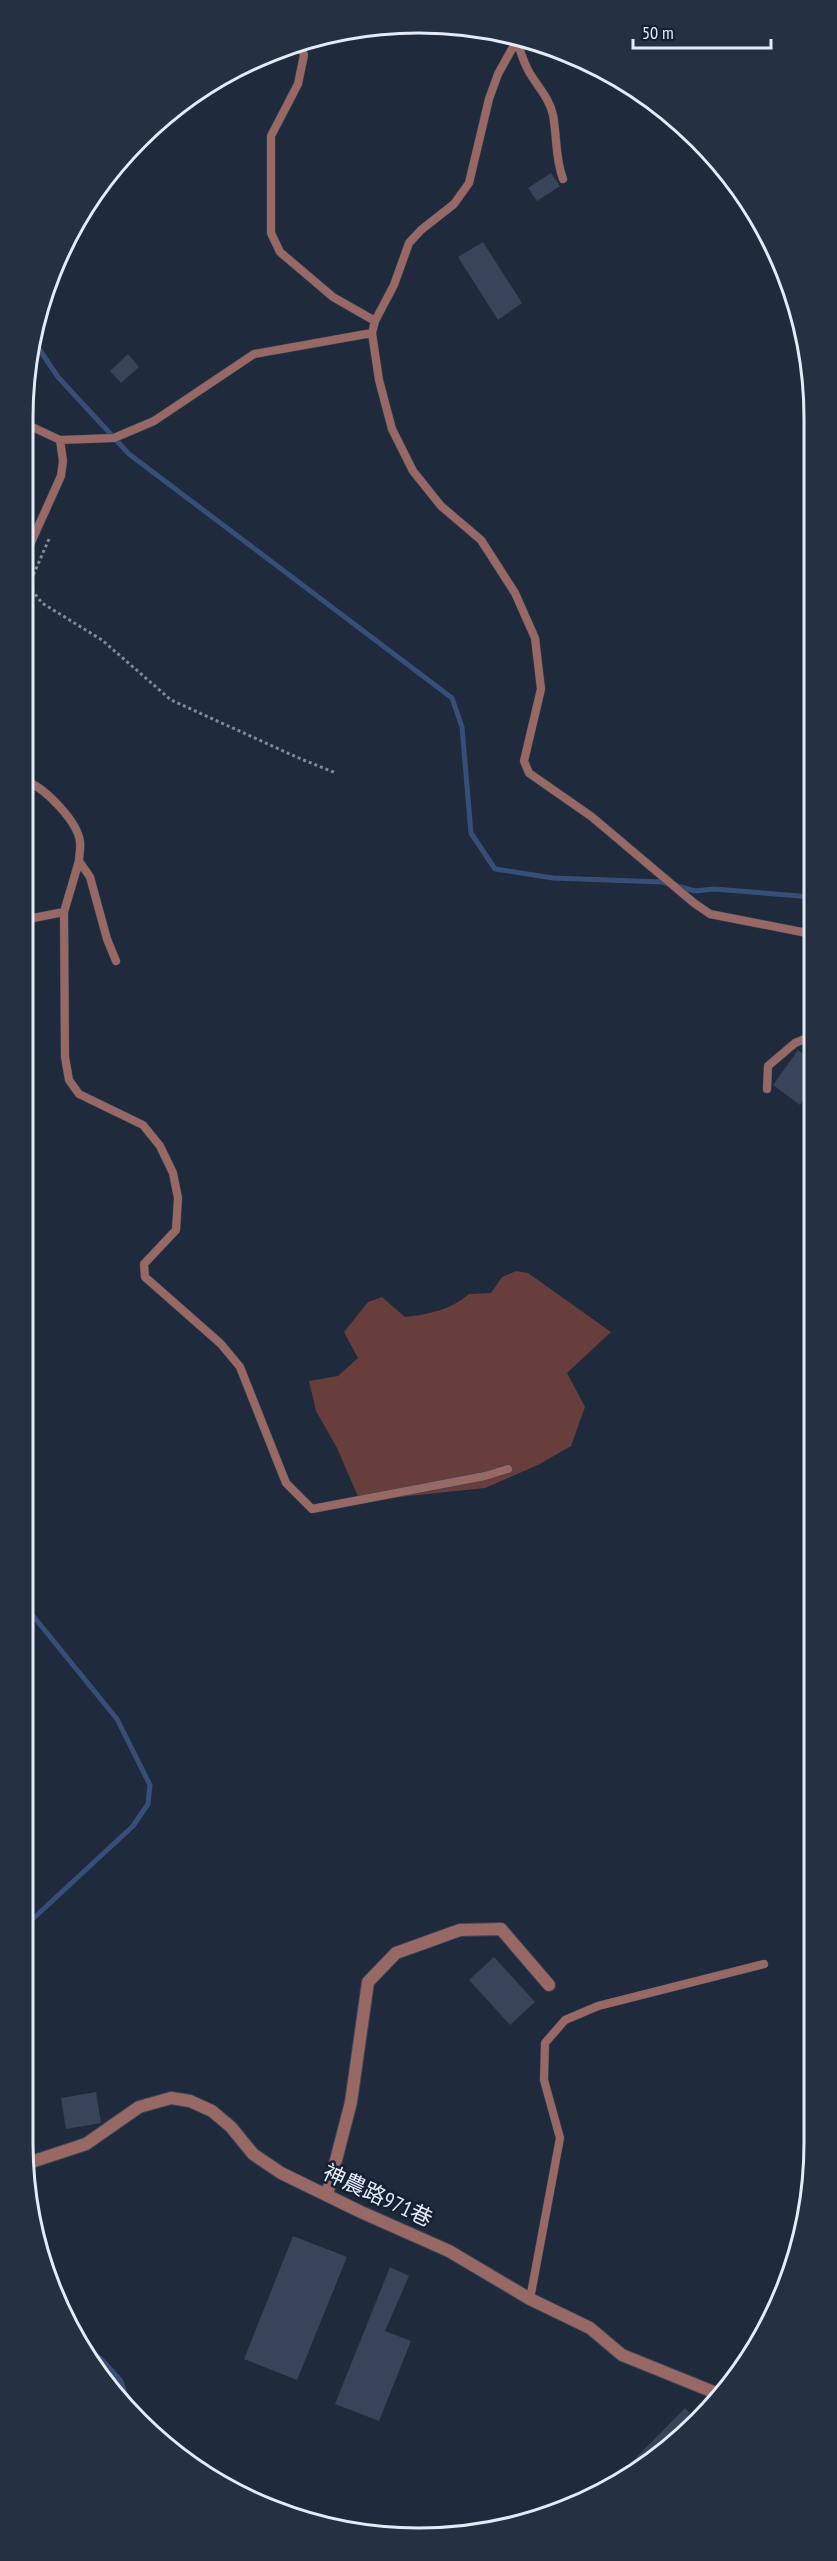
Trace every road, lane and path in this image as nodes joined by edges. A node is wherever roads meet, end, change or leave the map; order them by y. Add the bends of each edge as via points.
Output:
1 (514, 45) edge
2 (519, 46) edge
3 (302, 51) edge
4 (563, 179) dead end
5 (375, 321) junction
6 (372, 333) junction
7 (33, 427) edge
8 (60, 440) junction
9 (50, 537) dead end
10 (33, 538) edge
11 (33, 576) edge
12 (33, 591) edge
13 (336, 773) dead end
14 (33, 786) edge
15 (79, 861) junction
16 (64, 912) junction
17 (33, 919) edge
18 (804, 932) edge
19 (116, 961) dead end
20 (804, 1039) edge
21 (767, 1089) dead end
22 (508, 1470) dead end
23 (764, 1964) dead end
24 (549, 1985) dead end
25 (34, 2161) edge
26 (327, 2195) junction
27 (530, 2299) junction
28 (712, 2392) edge

1 - 5 lane via 489,99 469,183 454,204 409,243
2 - 4 lane via 550,107
3 - 5 lane via 298,84 271,136 271,234 280,252 333,297
5 - 6 lane
6 - 8 lane via 254,354 154,422 114,438
6 - 18 lane via 392,429 413,471 441,506 481,540 515,593 535,638 541,688 524,761 529,773 592,817 710,914
7 - 8 lane
8 - 10 lane via 61,476
9 - 11 path
12 - 13 path via 42,603 102,640 171,700
14 - 15 lane via 60,807 74,826 81,841
15 - 16 lane
15 - 19 lane via 90,877
16 - 17 lane
16 - 22 lane via 65,1057 69,1080 79,1094 143,1125 160,1146 178,1198 176,1230 144,1264 145,1277 221,1344 240,1367 286,1484 312,1509
20 - 21 lane via 768,1066
23 - 27 lane via 598,2006 565,2020 545,2043 544,2080 560,2138
24 - 26 street via 501,1929 460,1930 396,1953 368,1982 351,2102
25 - 26 street, 神農路971巷 via 86,2144 139,2107 171,2098 212,2111 253,2154 281,2173
26 - 27 street, 神農路971巷 via 449,2251
27 - 28 street, 神農路971巷 via 590,2328 622,2355

